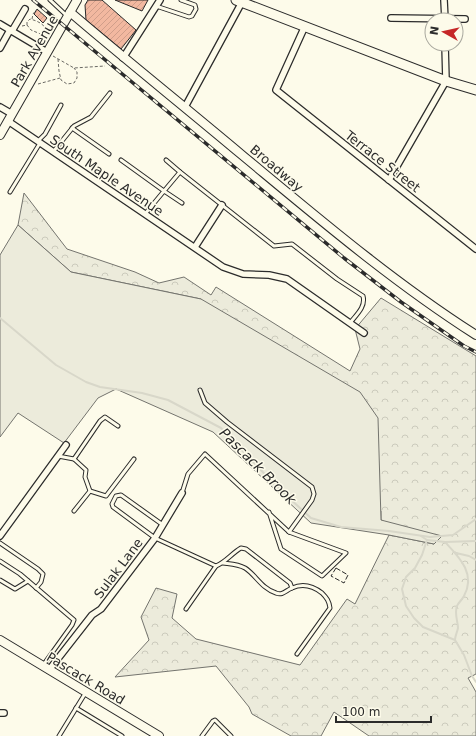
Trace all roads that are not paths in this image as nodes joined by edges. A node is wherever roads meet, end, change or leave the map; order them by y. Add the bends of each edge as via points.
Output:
1 (50, 0) edge
2 (77, 0) edge
3 (160, 0) edge
4 (181, 0) edge
5 (444, 0) edge
6 (239, 1) edge
7 (156, 6) junction
8 (25, 9) dead end
9 (445, 12) edge
10 (69, 14) junction
11 (391, 18) dead end
12 (424, 19) edge
13 (0, 24) edge
14 (305, 26) junction
15 (11, 30) junction
16 (0, 48) edge
17 (48, 51) junction
18 (445, 52) edge
19 (123, 58) junction
20 (446, 81) junction
21 (476, 90) edge
22 (110, 93) dead end
23 (61, 105) dead end
24 (0, 107) edge
25 (185, 107) junction
26 (10, 118) junction
27 (72, 128) junction
28 (0, 135) edge
29 (39, 142) junction
30 (53, 152) junction
31 (110, 154) dead end
32 (121, 160) dead end
33 (166, 160) dead end
34 (180, 172) junction
35 (389, 180) junction
36 (164, 191) junction
37 (10, 192) dead end
38 (182, 204) dead end
39 (222, 205) junction
40 (146, 214) junction
41 (194, 247) junction
42 (476, 249) edge
43 (350, 323) junction
44 (364, 333) dead end
45 (476, 335) edge
46 (200, 390) dead end
47 (118, 426) dead end
48 (66, 445) dead end
49 (58, 456) junction
50 (74, 459) junction
51 (134, 459) dead end
52 (90, 491) junction
53 (182, 493) joint
54 (74, 511) dead end
55 (269, 512) junction
56 (163, 525) junction
57 (289, 532) junction
58 (0, 536) edge
59 (155, 538) junction
60 (0, 544) edge
61 (0, 561) edge
62 (223, 563) junction
63 (216, 566) junction
64 (0, 580) edge
65 (28, 582) junction
66 (36, 588) junction
67 (292, 588) junction
68 (186, 609) dead end
69 (0, 640) edge
70 (297, 654) dead end
71 (46, 668) junction
72 (86, 692) junction
73 (76, 708) junction
74 (59, 736) edge
75 (122, 736) edge
76 (159, 736) edge
77 (202, 736) edge
78 (231, 736) edge

1 - 10 lane
2 - 10 street, Park Avenue
3 - 7 street
4 - 7 lane via 195,5 196,9 192,16
5 - 9 street
6 - 14 main road
6 - 25 street
7 - 19 street
8 - 15 street
10 - 17 street, Park Avenue
10 - 19 street, Broadway
11 - 12 street
13 - 15 street
14 - 20 main road
14 - 35 street, Terrace Street via 276,90
15 - 16 street
15 - 17 street
17 - 26 street, Park Avenue
18 - 20 street
19 - 25 street, Broadway
20 - 21 main road
20 - 35 street
22 - 27 lane via 91,117
23 - 29 lane
24 - 26 street, South Maple Avenue
25 - 45 street, Broadway via 338,234 412,291
26 - 28 street, Park Avenue
26 - 29 street, South Maple Avenue
27 - 30 lane
27 - 31 lane
29 - 30 street, South Maple Avenue
29 - 37 lane
30 - 40 street, South Maple Avenue
32 - 36 lane
33 - 34 lane
34 - 36 lane
34 - 39 lane
35 - 42 street, Terrace Street
36 - 38 lane
36 - 40 lane
39 - 41 street
39 - 43 lane via 274,246 292,244 364,296 363,306
40 - 41 street, South Maple Avenue
41 - 43 street, South Maple Avenue via 233,271 287,279
43 - 44 street, South Maple Avenue
46 - 57 lane via 205,403 312,487 312,500
47 - 50 lane via 105,417
48 - 49 street
49 - 50 lane
49 - 58 street
50 - 52 lane via 86,470
51 - 52 lane via 106,496
52 - 54 lane
53 - 55 lane via 188,474 205,454
53 - 56 street, Sulak Lane
55 - 57 lane
55 - 57 lane via 281,549 322,576 346,553
56 - 59 street, Sulak Lane
56 - 59 lane via 121,495 116,496 113,507
59 - 63 lane
59 - 71 street, Sulak Lane via 101,609 92,615
60 - 66 lane via 43,574
61 - 65 lane
62 - 63 lane
62 - 67 lane via 237,564 245,568 257,581 275,593 282,594
62 - 67 lane via 237,550 246,549 290,583
63 - 68 lane
64 - 65 lane via 15,589
65 - 66 lane
66 - 71 lane via 74,620
67 - 70 lane via 308,585 313,587 328,598 330,608
69 - 71 street, Pascack Road
71 - 72 street, Pascack Road
72 - 73 lane
72 - 76 street, Pascack Road
73 - 74 lane
73 - 75 lane
77 - 78 lane via 215,720

